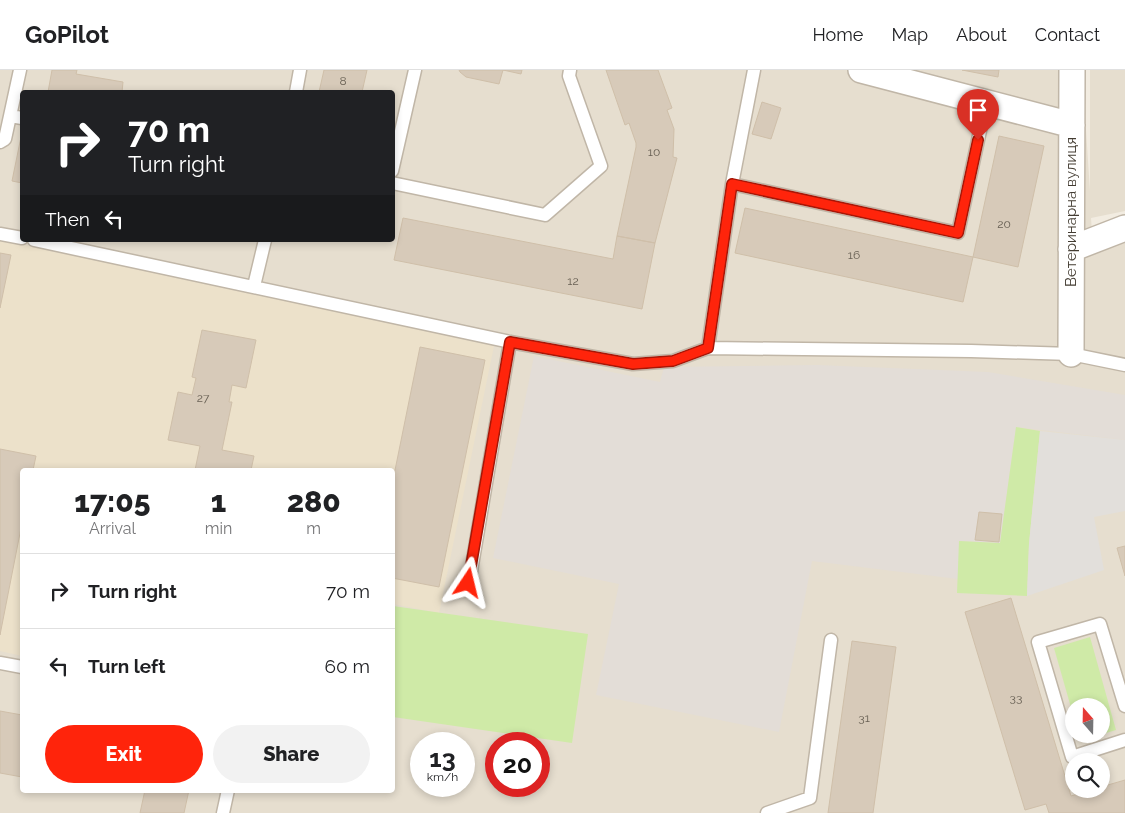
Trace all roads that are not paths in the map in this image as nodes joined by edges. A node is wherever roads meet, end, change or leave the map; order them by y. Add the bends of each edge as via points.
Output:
1 (20, 70) edge
2 (300, 70) edge
3 (414, 70) edge
4 (570, 70) edge
5 (754, 70) edge
6 (861, 70) edge
7 (1072, 70) edge
8 (918, 77) edge
9 (296, 90) edge
10 (986, 103) junction
11 (16, 117) edge
12 (1072, 125) junction
13 (0, 142) edge
14 (395, 157) edge
15 (395, 184) edge
16 (732, 184) junction
17 (1125, 228) edge
18 (0, 234) edge
19 (20, 238) edge
20 (44, 242) edge
21 (265, 242) edge
22 (1071, 249) junction
23 (254, 286) junction
24 (510, 342) junction
25 (708, 348) junction
26 (1070, 354) junction
27 (1125, 365) edge
28 (468, 583) dead end
29 (831, 640) dead end
30 (0, 663) edge
31 (20, 667) edge
32 (1125, 706) edge
33 (1125, 740) edge
34 (227, 793) edge
35 (223, 813) edge
36 (767, 813) edge

1 - 11 lane
2 - 9 lane
3 - 14 lane
4 - 15 lane via 569,76 601,166 545,215
5 - 16 lane
6 - 8 street
7 - 12 street, Ветеринарна вулиця
8 - 10 street
10 - 12 street
10 - 16 lane via 958,233
11 - 13 lane via 5,139
12 - 22 street, Ветеринарна вулиця
16 - 25 lane
17 - 22 street
18 - 19 lane
20 - 23 lane
21 - 23 lane
22 - 26 street, Ветеринарна вулиця
23 - 24 lane
24 - 25 lane via 633,364 673,361
24 - 28 lane
25 - 26 lane
26 - 27 lane
29 - 36 lane via 810,798
30 - 31 lane
32 - 33 lane via 1100,624 1038,642 1072,757
34 - 35 lane

